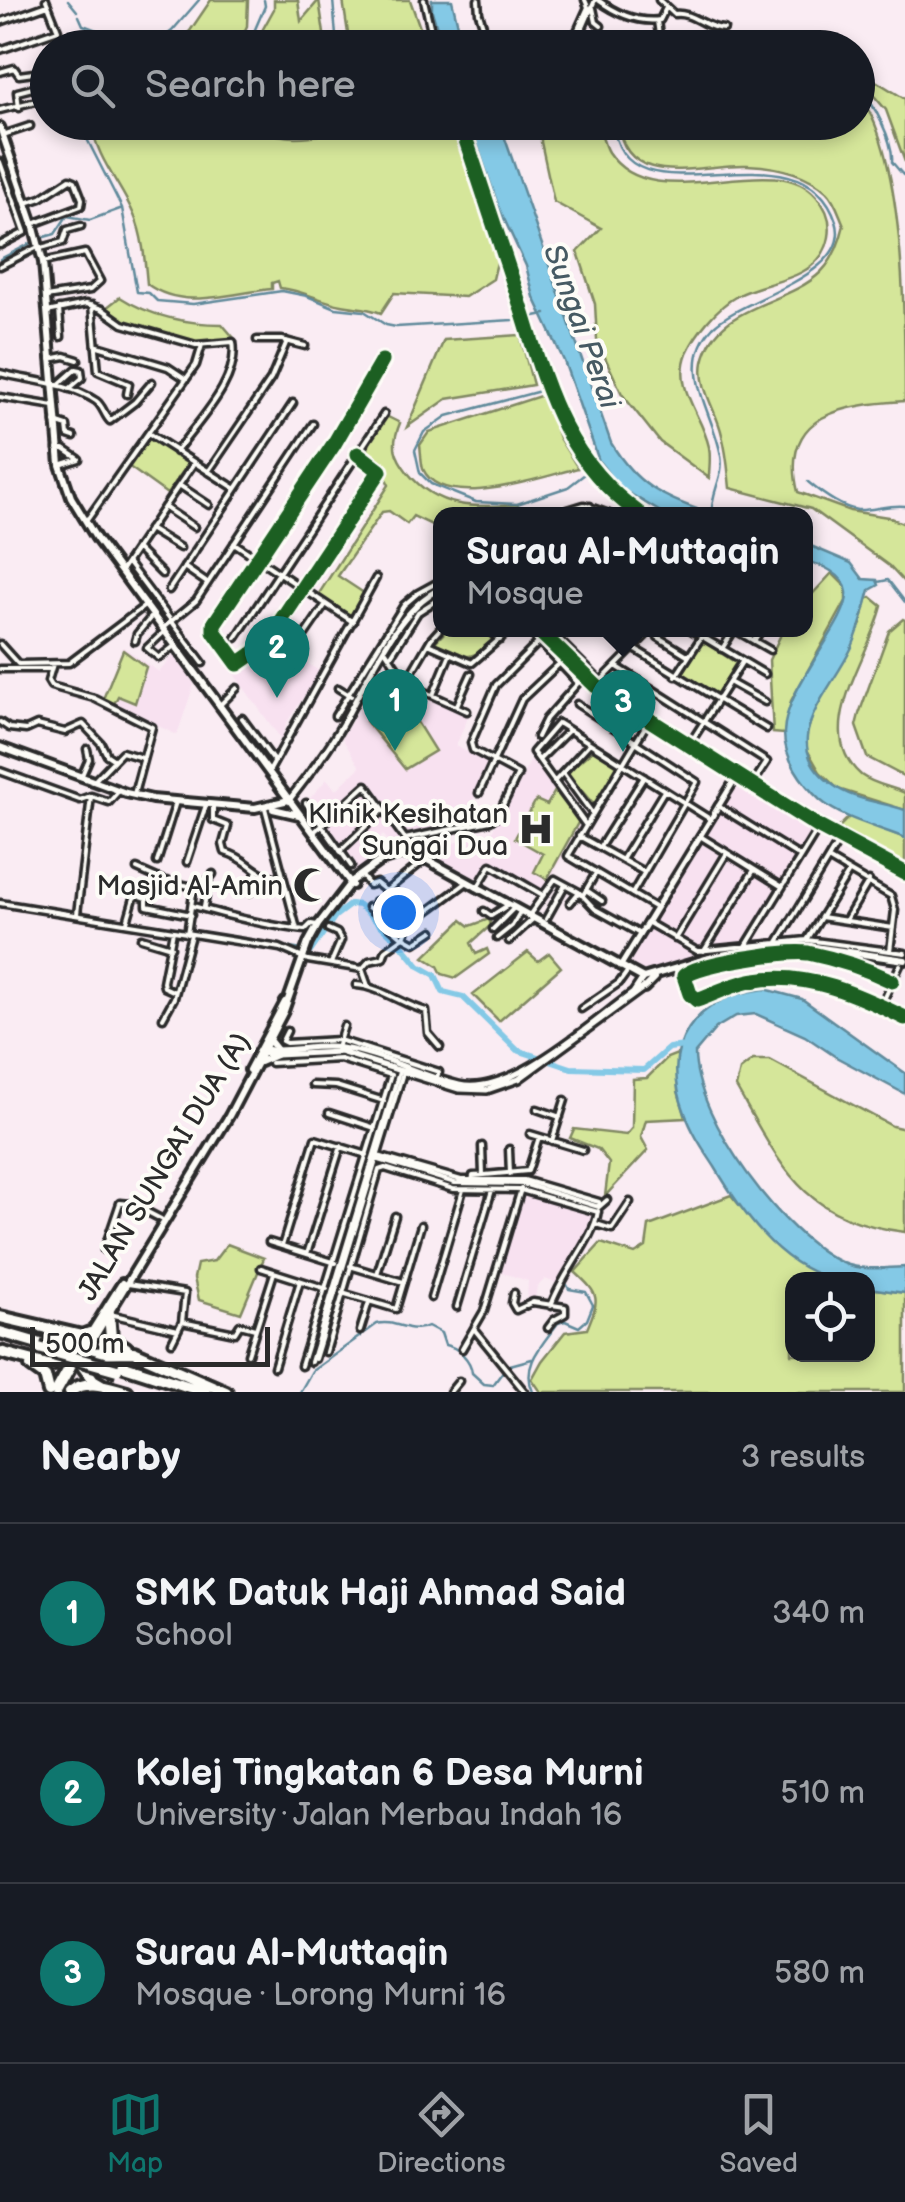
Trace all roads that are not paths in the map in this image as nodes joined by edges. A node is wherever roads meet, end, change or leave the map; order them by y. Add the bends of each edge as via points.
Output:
1 (424, 0) edge
2 (478, 0) edge
3 (585, 0) edge
4 (596, 0) edge
5 (659, 0) edge
6 (47, 3) edge
7 (593, 8) junction
8 (666, 8) junction
9 (657, 21) junction
10 (0, 22) edge
11 (602, 26) dead end
12 (724, 29) dead end
13 (58, 30) edge
14 (431, 30) edge
15 (484, 30) edge
16 (578, 30) edge
17 (583, 30) edge
18 (658, 30) edge
19 (30, 40) edge
20 (0, 50) edge
21 (0, 72) edge
22 (30, 73) edge
23 (30, 89) edge
24 (30, 104) edge
25 (20, 108) junction
26 (0, 110) edge
27 (30, 126) dead end
28 (1, 131) edge
29 (466, 140) edge
30 (0, 162) edge
31 (16, 174) junction
32 (6, 178) junction
33 (26, 203) junction
34 (34, 224) junction
35 (80, 226) dead end
36 (0, 245) edge
37 (40, 247) junction
38 (43, 262) junction
39 (0, 266) edge
40 (46, 297) junction
41 (92, 305) junction
42 (59, 309) junction
43 (47, 312) junction
44 (61, 337) dead end
45 (257, 340) dead end
46 (287, 342) junction
47 (96, 345) junction
48 (202, 346) junction
49 (304, 346) dead end
50 (50, 359) junction
51 (78, 360) dead end
52 (382, 361) dead end
53 (0, 373) edge
54 (186, 379) junction
55 (152, 382) dead end
56 (55, 385) junction
57 (69, 390) junction
58 (128, 394) dead end
59 (0, 397) edge
60 (293, 403) dead end
61 (54, 406) junction
62 (384, 414) dead end
63 (55, 422) junction
64 (313, 424) dead end
65 (148, 433) junction
66 (74, 438) dead end
67 (57, 449) junction
68 (176, 452) junction
69 (358, 454) junction
70 (194, 463) junction
71 (60, 465) junction
72 (208, 472) junction
73 (179, 485) junction
74 (236, 489) junction
75 (209, 504) dead end
76 (590, 506) edge
77 (164, 507) junction
78 (572, 507) edge
79 (632, 507) edge
80 (85, 522) junction
81 (194, 527) dead end
82 (149, 529) junction
83 (234, 543) junction
84 (136, 548) junction
85 (180, 548) dead end
86 (256, 558) junction
87 (127, 562) junction
88 (184, 567) junction
89 (121, 571) junction
90 (278, 573) junction
91 (162, 574) dead end
92 (376, 578) dead end
93 (207, 584) junction
94 (433, 585) edge
95 (302, 588) junction
96 (169, 590) dead end
97 (433, 595) edge
98 (433, 602) edge
99 (326, 604) junction
100 (146, 606) junction
101 (153, 615) junction
102 (170, 622) junction
103 (353, 622) junction
104 (164, 629) junction
105 (434, 637) edge
106 (497, 637) edge
107 (503, 637) edge
108 (543, 637) edge
109 (545, 637) edge
110 (545, 637) edge
111 (545, 637) edge
112 (644, 637) edge
113 (658, 637) dead end
114 (701, 637) edge
115 (704, 637) edge
116 (730, 637) edge
117 (747, 637) edge
118 (757, 637) edge
119 (236, 638) dead end
120 (500, 640) junction
121 (134, 641) dead end
122 (754, 641) junction
123 (0, 644) edge
124 (428, 644) junction
125 (176, 646) junction
126 (633, 648) junction
127 (295, 649) dead end
128 (722, 649) junction
129 (385, 650) junction
130 (770, 650) dead end
131 (450, 654) junction
132 (689, 656) junction
133 (390, 657) junction
134 (560, 662) junction
135 (742, 662) junction
136 (203, 663) dead end
137 (51, 666) junction
138 (616, 666) junction
139 (0, 670) edge
140 (471, 674) dead end
141 (765, 674) dead end
142 (676, 676) junction
143 (596, 677) dead end
144 (406, 682) junction
145 (730, 682) junction
146 (596, 686) junction
147 (237, 688) dead end
148 (338, 688) dead end
149 (433, 695) junction
150 (353, 697) junction
151 (717, 701) junction
152 (765, 702) dead end
153 (577, 704) dead end
154 (457, 705) junction
155 (219, 707) junction
156 (468, 712) dead end
157 (335, 716) dead end
158 (242, 718) dead end
159 (650, 720) junction
160 (0, 722) edge
161 (704, 722) junction
162 (767, 729) dead end
163 (569, 730) junction
164 (537, 738) dead end
165 (636, 742) junction
166 (590, 743) junction
167 (689, 746) junction
168 (0, 747) edge
169 (86, 749) dead end
170 (113, 758) junction
171 (144, 758) junction
172 (272, 760) junction
173 (495, 760) junction
174 (539, 760) junction
175 (623, 764) junction
176 (262, 766) junction
177 (0, 772) edge
178 (563, 774) junction
179 (82, 775) junction
180 (269, 775) junction
181 (737, 776) junction
182 (644, 777) junction
183 (95, 780) junction
184 (554, 782) junction
185 (752, 785) junction
186 (277, 786) junction
187 (119, 790) junction
188 (665, 790) junction
189 (479, 793) dead end
190 (134, 794) junction
191 (90, 796) junction
192 (289, 800) junction
193 (176, 802) junction
194 (306, 804) dead end
195 (686, 804) junction
196 (210, 805) junction
197 (718, 806) junction
198 (268, 807) junction
199 (383, 810) junction
200 (592, 813) junction
201 (300, 815) junction
202 (710, 819) junction
203 (585, 824) junction
204 (322, 826) junction
205 (819, 827) junction
206 (314, 832) junction
207 (578, 836) junction
208 (700, 836) junction
209 (841, 838) junction
210 (405, 839) junction
211 (600, 847) junction
212 (340, 851) junction
213 (728, 853) junction
214 (410, 854) junction
215 (801, 857) junction
216 (426, 859) junction
217 (828, 859) junction
218 (622, 860) junction
219 (158, 862) dead end
220 (187, 862) dead end
221 (351, 866) dead end
222 (137, 870) dead end
223 (755, 870) junction
224 (849, 871) junction
225 (343, 872) junction
226 (644, 872) junction
227 (256, 873) junction
228 (905, 873) edge
229 (214, 874) dead end
230 (362, 874) junction
231 (596, 874) junction
232 (283, 878) junction
233 (466, 882) junction
234 (869, 882) junction
235 (565, 884) junction
236 (350, 885) junction
237 (782, 887) junction
238 (477, 888) junction
239 (586, 890) junction
240 (250, 892) dead end
241 (542, 894) junction
242 (580, 894) junction
243 (632, 894) junction
244 (338, 898) junction
245 (375, 901) dead end
246 (602, 901) dead end
247 (0, 903) edge
248 (570, 903) dead end
249 (193, 906) junction
250 (656, 908) junction
251 (204, 909) junction
252 (514, 909) junction
253 (484, 911) dead end
254 (77, 914) junction
255 (191, 914) junction
256 (821, 917) junction
257 (531, 918) junction
258 (546, 919) dead end
259 (846, 921) junction
260 (128, 922) junction
261 (647, 922) junction
262 (318, 926) junction
263 (893, 928) junction
264 (328, 929) dead end
265 (493, 929) dead end
266 (298, 930) junction
267 (174, 931) junction
268 (433, 931) dead end
269 (189, 932) junction
270 (640, 934) junction
271 (140, 938) dead end
272 (403, 938) junction
273 (497, 938) dead end
274 (676, 939) junction
275 (509, 941) dead end
276 (778, 942) junction
277 (746, 946) junction
278 (170, 947) junction
279 (801, 948) junction
280 (890, 950) junction
281 (704, 951) junction
282 (302, 957) junction
283 (903, 959) edge
284 (331, 963) junction
285 (362, 969) junction
286 (623, 970) junction
287 (892, 980) junction
288 (645, 981) junction
289 (356, 985) dead end
290 (368, 986) junction
291 (175, 992) junction
292 (286, 1001) junction
293 (881, 1006) junction
294 (581, 1009) dead end
295 (163, 1018) dead end
296 (905, 1018) edge
297 (344, 1026) dead end
298 (286, 1031) dead end
299 (270, 1040) junction
300 (338, 1044) junction
301 (440, 1047) dead end
302 (262, 1051) junction
303 (277, 1053) junction
304 (309, 1057) junction
305 (362, 1062) junction
306 (271, 1063) dead end
307 (256, 1066) junction
308 (530, 1069) junction
309 (402, 1070) junction
310 (436, 1079) junction
311 (312, 1084) dead end
312 (565, 1100) dead end
313 (384, 1101) junction
314 (537, 1109) dead end
315 (329, 1113) dead end
316 (560, 1116) junction
317 (375, 1128) junction
318 (530, 1134) dead end
319 (539, 1137) junction
320 (552, 1141) junction
321 (341, 1146) junction
322 (482, 1146) dead end
323 (509, 1149) dead end
324 (584, 1150) dead end
325 (374, 1156) junction
326 (510, 1174) junction
327 (427, 1175) junction
328 (483, 1175) junction
329 (472, 1181) junction
330 (523, 1182) junction
331 (463, 1190) junction
332 (492, 1190) junction
333 (607, 1200) dead end
334 (630, 1202) dead end
335 (598, 1209) junction
336 (395, 1216) dead end
337 (362, 1218) junction
338 (161, 1219) junction
339 (596, 1224) junction
340 (421, 1225) dead end
341 (268, 1242) dead end
342 (282, 1246) junction
343 (104, 1250) dead end
344 (307, 1254) junction
345 (342, 1265) junction
346 (262, 1268) dead end
347 (274, 1273) junction
348 (377, 1274) junction
349 (300, 1281) junction
350 (404, 1282) junction
351 (126, 1284) junction
352 (327, 1289) junction
353 (342, 1293) junction
354 (514, 1293) dead end
355 (430, 1298) dead end
356 (369, 1301) junction
357 (550, 1306) junction
358 (457, 1307) dead end
359 (109, 1313) junction
360 (0, 1317) edge
361 (182, 1322) junction
362 (48, 1328) junction
363 (474, 1328) junction
364 (548, 1328) dead end
365 (256, 1329) junction
366 (178, 1330) junction
367 (328, 1330) junction
368 (360, 1331) dead end
369 (90, 1333) junction
370 (0, 1334) edge
371 (172, 1342) dead end
372 (462, 1349) dead end
373 (129, 1350) junction
374 (0, 1352) edge
375 (326, 1352) dead end
376 (248, 1354) dead end
377 (313, 1356) junction
378 (79, 1357) junction
379 (19, 1359) junction
380 (302, 1366) dead end
381 (118, 1367) junction
382 (274, 1367) dead end
383 (458, 1380) dead end
384 (105, 1386) junction
385 (53, 1392) edge
386 (67, 1392) edge
387 (127, 1392) edge
388 (186, 1392) edge
389 (206, 1392) edge
390 (226, 1392) edge
391 (450, 1392) edge
392 (525, 1392) edge

1 - 14 street
2 - 15 street
3 - 16 street
4 - 7 street
4 - 9 street via 629,18
5 - 8 street
6 - 10 street
6 - 13 street
7 - 11 street
7 - 17 street
8 - 9 street
8 - 12 street
9 - 18 street
19 - 20 street
21 - 22 street
23 - 25 street via 17,92
24 - 25 street
25 - 26 street
27 - 28 street
28 - 31 main road
29 - 79 street via 554,409 592,471
30 - 32 street
31 - 32 street
31 - 33 main road
32 - 36 street via 25,232
33 - 34 main road
33 - 34 street via 64,181 77,183 81,206
34 - 37 main road
35 - 37 street via 66,230 63,242
37 - 38 main road
37 - 39 street
38 - 40 main road
38 - 40 street via 85,252 100,282 90,290
40 - 43 main road
41 - 42 street
41 - 47 street
41 - 48 street via 123,324
42 - 43 street
42 - 44 street
43 - 50 main road
45 - 46 street
46 - 49 street
46 - 72 street via 271,379
47 - 54 street
47 - 58 street via 98,372 129,384
48 - 54 street
48 - 68 street via 232,341 231,372
50 - 51 street
50 - 56 main road
52 - 86 street
53 - 56 street
54 - 65 street
55 - 57 street via 110,420 99,402
56 - 57 street
56 - 57 street via 81,370
56 - 61 main road
59 - 61 street
60 - 74 street
61 - 63 main road
62 - 69 street
63 - 66 street via 68,426
63 - 67 main road
64 - 83 street
65 - 68 street
65 - 80 street
67 - 71 main road
67 - 71 street via 79,460
68 - 70 street
69 - 90 street
69 - 95 street via 380,471
70 - 72 street
70 - 73 street
71 - 80 main road
72 - 74 street
73 - 75 street
73 - 77 street
74 - 88 street
76 - 78 street
77 - 81 street
77 - 82 street
80 - 89 main road
82 - 84 street
82 - 85 street
83 - 86 street
83 - 93 street
84 - 87 street
84 - 91 street
86 - 90 street
86 - 95 street via 213,628 242,664 264,646
87 - 89 street
87 - 102 street
88 - 93 street
88 - 96 street
89 - 100 main road
90 - 95 street
90 - 119 street
92 - 103 street
93 - 102 street
94 - 150 street via 404,605
95 - 99 street
97 - 129 street via 410,610
98 - 133 street via 418,612
99 - 103 street
99 - 127 street
100 - 101 main road
100 - 137 street via 69,663
101 - 104 main road
101 - 121 street
102 - 104 street
102 - 136 street
103 - 172 street
104 - 125 main road
104 - 125 street via 147,648 159,658
105 - 124 street
106 - 120 street
107 - 120 street
108 - 173 street via 496,685 471,748
109 - 134 street
110 - 143 street
111 - 146 street
112 - 126 street
113 - 132 street
114 - 132 street
115 - 128 street
116 - 128 street
117 - 122 street
118 - 122 street
120 - 131 street via 472,663
122 - 130 street
123 - 137 street via 18,664
124 - 131 street
124 - 144 street
125 - 155 main road
126 - 138 street
126 - 142 street
128 - 135 street
129 - 133 street
129 - 150 street
131 - 149 street
132 - 142 street
133 - 144 street
134 - 164 street via 577,687
134 - 173 street via 522,699
135 - 141 street
135 - 145 street
137 - 139 street
137 - 171 street via 51,686 152,726
138 - 146 street
138 - 161 street
140 - 154 street
142 - 151 street
144 - 149 street
145 - 151 street
145 - 152 street
146 - 159 street
147 - 155 street
148 - 150 street
149 - 154 street
150 - 157 street
150 - 192 street via 336,735
151 - 161 street
151 - 162 street
153 - 165 street
154 - 156 street
155 - 176 main road
158 - 172 street
159 - 165 street
159 - 167 street
160 - 170 street via 65,732 83,724
161 - 167 street
161 - 185 street via 767,762
163 - 166 street
163 - 174 street
163 - 174 street via 558,723 532,749
165 - 175 street
165 - 195 street via 697,782
166 - 175 street
166 - 178 street
167 - 181 street
168 - 179 main road
169 - 179 street
170 - 171 street via 124,752
170 - 183 street
171 - 190 street
172 - 176 street
172 - 180 street
173 - 189 street
173 - 210 street via 518,776 496,818
174 - 184 street
175 - 182 street
175 - 200 street
176 - 180 main road
177 - 191 street via 80,800
178 - 184 street
178 - 200 street
179 - 183 main road
180 - 186 main road
181 - 185 street
181 - 197 street
182 - 188 street
182 - 211 street
183 - 187 main road
184 - 203 street
185 - 205 street
186 - 192 main road
186 - 198 main road
187 - 190 main road
187 - 191 street via 109,802
188 - 195 street
188 - 218 street
190 - 193 main road
191 - 254 street
192 - 198 main road
192 - 201 main road
193 - 196 main road
193 - 219 street
194 - 204 street
195 - 202 street
195 - 226 street
196 - 198 main road
196 - 220 street
196 - 227 street via 213,820 228,826 224,851
197 - 202 street
197 - 215 street
198 - 201 main road
198 - 232 street
199 - 204 street via 366,784
199 - 210 street
199 - 212 street
200 - 203 street
201 - 206 main road
202 - 208 street
203 - 207 street
204 - 206 street
204 - 212 street
205 - 209 street
205 - 215 street
206 - 225 main road
207 - 211 street
207 - 231 street via 568,854
208 - 213 street
208 - 250 street
209 - 217 street
209 - 228 street
210 - 214 street
211 - 218 street
212 - 221 street
213 - 223 street
213 - 274 street
214 - 216 main road
214 - 230 main road, JALAN SUNGAI DUA (A) via 388,857
215 - 237 street
216 - 230 street via 386,891
216 - 233 main road
217 - 224 street
217 - 276 street
218 - 226 street
222 - 249 street via 192,885
223 - 237 street
223 - 281 street
224 - 234 street
224 - 256 street
225 - 230 main road
225 - 236 main road
225 - 244 main road
226 - 243 street
227 - 232 street
227 - 240 street
229 - 251 street
230 - 236 main road, JALAN SUNGAI DUA (A)
231 - 239 street
231 - 243 street
232 - 266 street
233 - 238 main road
233 - 272 street via 408,925
234 - 259 street
234 - 263 street via 891,896
235 - 241 street via 553,879
235 - 242 street
235 - 258 street
236 - 244 main road, JALAN SUNGAI DUA (A)
237 - 277 street
238 - 241 street via 490,865
238 - 252 main road
239 - 242 street
239 - 246 street
241 - 257 street
242 - 248 street
242 - 270 street
243 - 250 street
244 - 262 main road, JALAN SUNGAI DUA (A)
245 - 272 street via 370,909
247 - 254 street
249 - 251 street
249 - 255 street
250 - 261 street
251 - 266 street
252 - 253 street
252 - 257 main road
252 - 265 street
252 - 273 street via 512,926
254 - 260 street
255 - 260 street via 146,906 148,898 138,895
255 - 269 street
256 - 259 street
256 - 279 street
257 - 275 street
257 - 286 main road
259 - 263 street
260 - 267 street
261 - 270 street
261 - 274 street
262 - 266 street
262 - 282 main road, JALAN SUNGAI DUA (A)
263 - 280 street
264 - 284 street via 340,940
267 - 269 street
267 - 278 street
268 - 272 street via 415,942
269 - 282 street
269 - 291 street
270 - 286 street
271 - 278 street
272 - 285 street
274 - 281 street
276 - 277 street
276 - 279 street
277 - 281 street
278 - 291 street via 163,982
279 - 280 street
279 - 283 main road
279 - 287 street
279 - 288 main road via 702,960
279 - 293 street via 708,965 684,978 696,1000 768,978 800,980
280 - 283 street
282 - 284 street
282 - 292 main road, JALAN SUNGAI DUA (A)
283 - 287 street
284 - 285 street
285 - 290 street
286 - 288 main road
286 - 294 street via 619,983
287 - 293 street
288 - 308 street
289 - 290 street
290 - 301 street via 426,1011 428,1034
291 - 295 street
292 - 299 main road, JALAN SUNGAI DUA (A)
292 - 302 main road, JALAN SUNGAI DUA (A)
293 - 296 street
297 - 300 street
298 - 300 street via 286,1043
299 - 302 main road, JALAN SUNGAI DUA (A)
299 - 303 main road
300 - 303 street
300 - 309 street
300 - 310 street via 438,1072
302 - 303 street
302 - 307 main road, JALAN SUNGAI DUA (A)
302 - 338 main road, JALAN SUNGAI DUA (A)
303 - 304 street
303 - 307 main road
304 - 305 street via 340,1052
304 - 306 street
305 - 309 street
305 - 313 street via 391,1075
307 - 351 main road, JALAN SUNGAI DUA (A)
308 - 309 street via 500,1088 475,1091
308 - 310 street via 486,1086
309 - 310 street
309 - 325 street
311 - 313 street
312 - 316 street
313 - 317 street
314 - 316 street
315 - 317 street
316 - 320 street
317 - 325 street
318 - 319 street
319 - 320 street
319 - 330 street
320 - 324 street
321 - 325 street
321 - 342 street via 315,1139
321 - 344 street
322 - 328 street
323 - 326 street
325 - 327 street
325 - 337 street
325 - 345 street
326 - 328 street
326 - 330 street
327 - 329 street
327 - 330 street via 464,1184
327 - 331 street
327 - 337 street via 379,1170
328 - 329 street
329 - 330 street
330 - 332 street
330 - 335 street
330 - 335 street via 599,1202
330 - 363 street
331 - 332 street
331 - 355 street
332 - 358 street
333 - 335 street
334 - 339 street via 612,1229
335 - 339 street
336 - 348 street
337 - 345 street
338 - 343 street via 120,1202
338 - 369 main road, JALAN SUNGAI DUA (A)
339 - 357 street
340 - 350 street
341 - 342 street
342 - 344 street
344 - 345 street
345 - 348 street
345 - 352 street
345 - 353 street
345 - 367 street
345 - 377 street
346 - 347 street
347 - 349 street
347 - 365 street
348 - 350 street
349 - 352 street
349 - 382 street
350 - 356 street via 396,1308
351 - 359 main road, JALAN SUNGAI DUA (A)
351 - 361 street via 185,1293
352 - 377 street
353 - 356 street
353 - 367 street
354 - 357 street via 516,1310 533,1302
356 - 368 street
357 - 364 street via 566,1312
359 - 366 street
359 - 373 highway via 110,1338
359 - 378 main road, JALAN SUNGAI DUA (A)
360 - 362 highway
361 - 365 street via 235,1334 240,1325
361 - 366 street
362 - 369 highway
362 - 378 highway
363 - 372 street
363 - 392 street
365 - 376 street
366 - 371 street
367 - 375 street
367 - 377 street
369 - 378 main road, JALAN SUNGAI DUA (A)
370 - 381 highway, bridge
373 - 378 highway
373 - 390 highway
374 - 379 highway
377 - 380 street
378 - 379 highway via 49,1365
378 - 384 highway
378 - 385 highway
378 - 386 highway
379 - 385 highway via 45,1376
381 - 388 highway
381 - 389 highway
383 - 391 street
384 - 386 highway via 80,1384
384 - 387 highway

